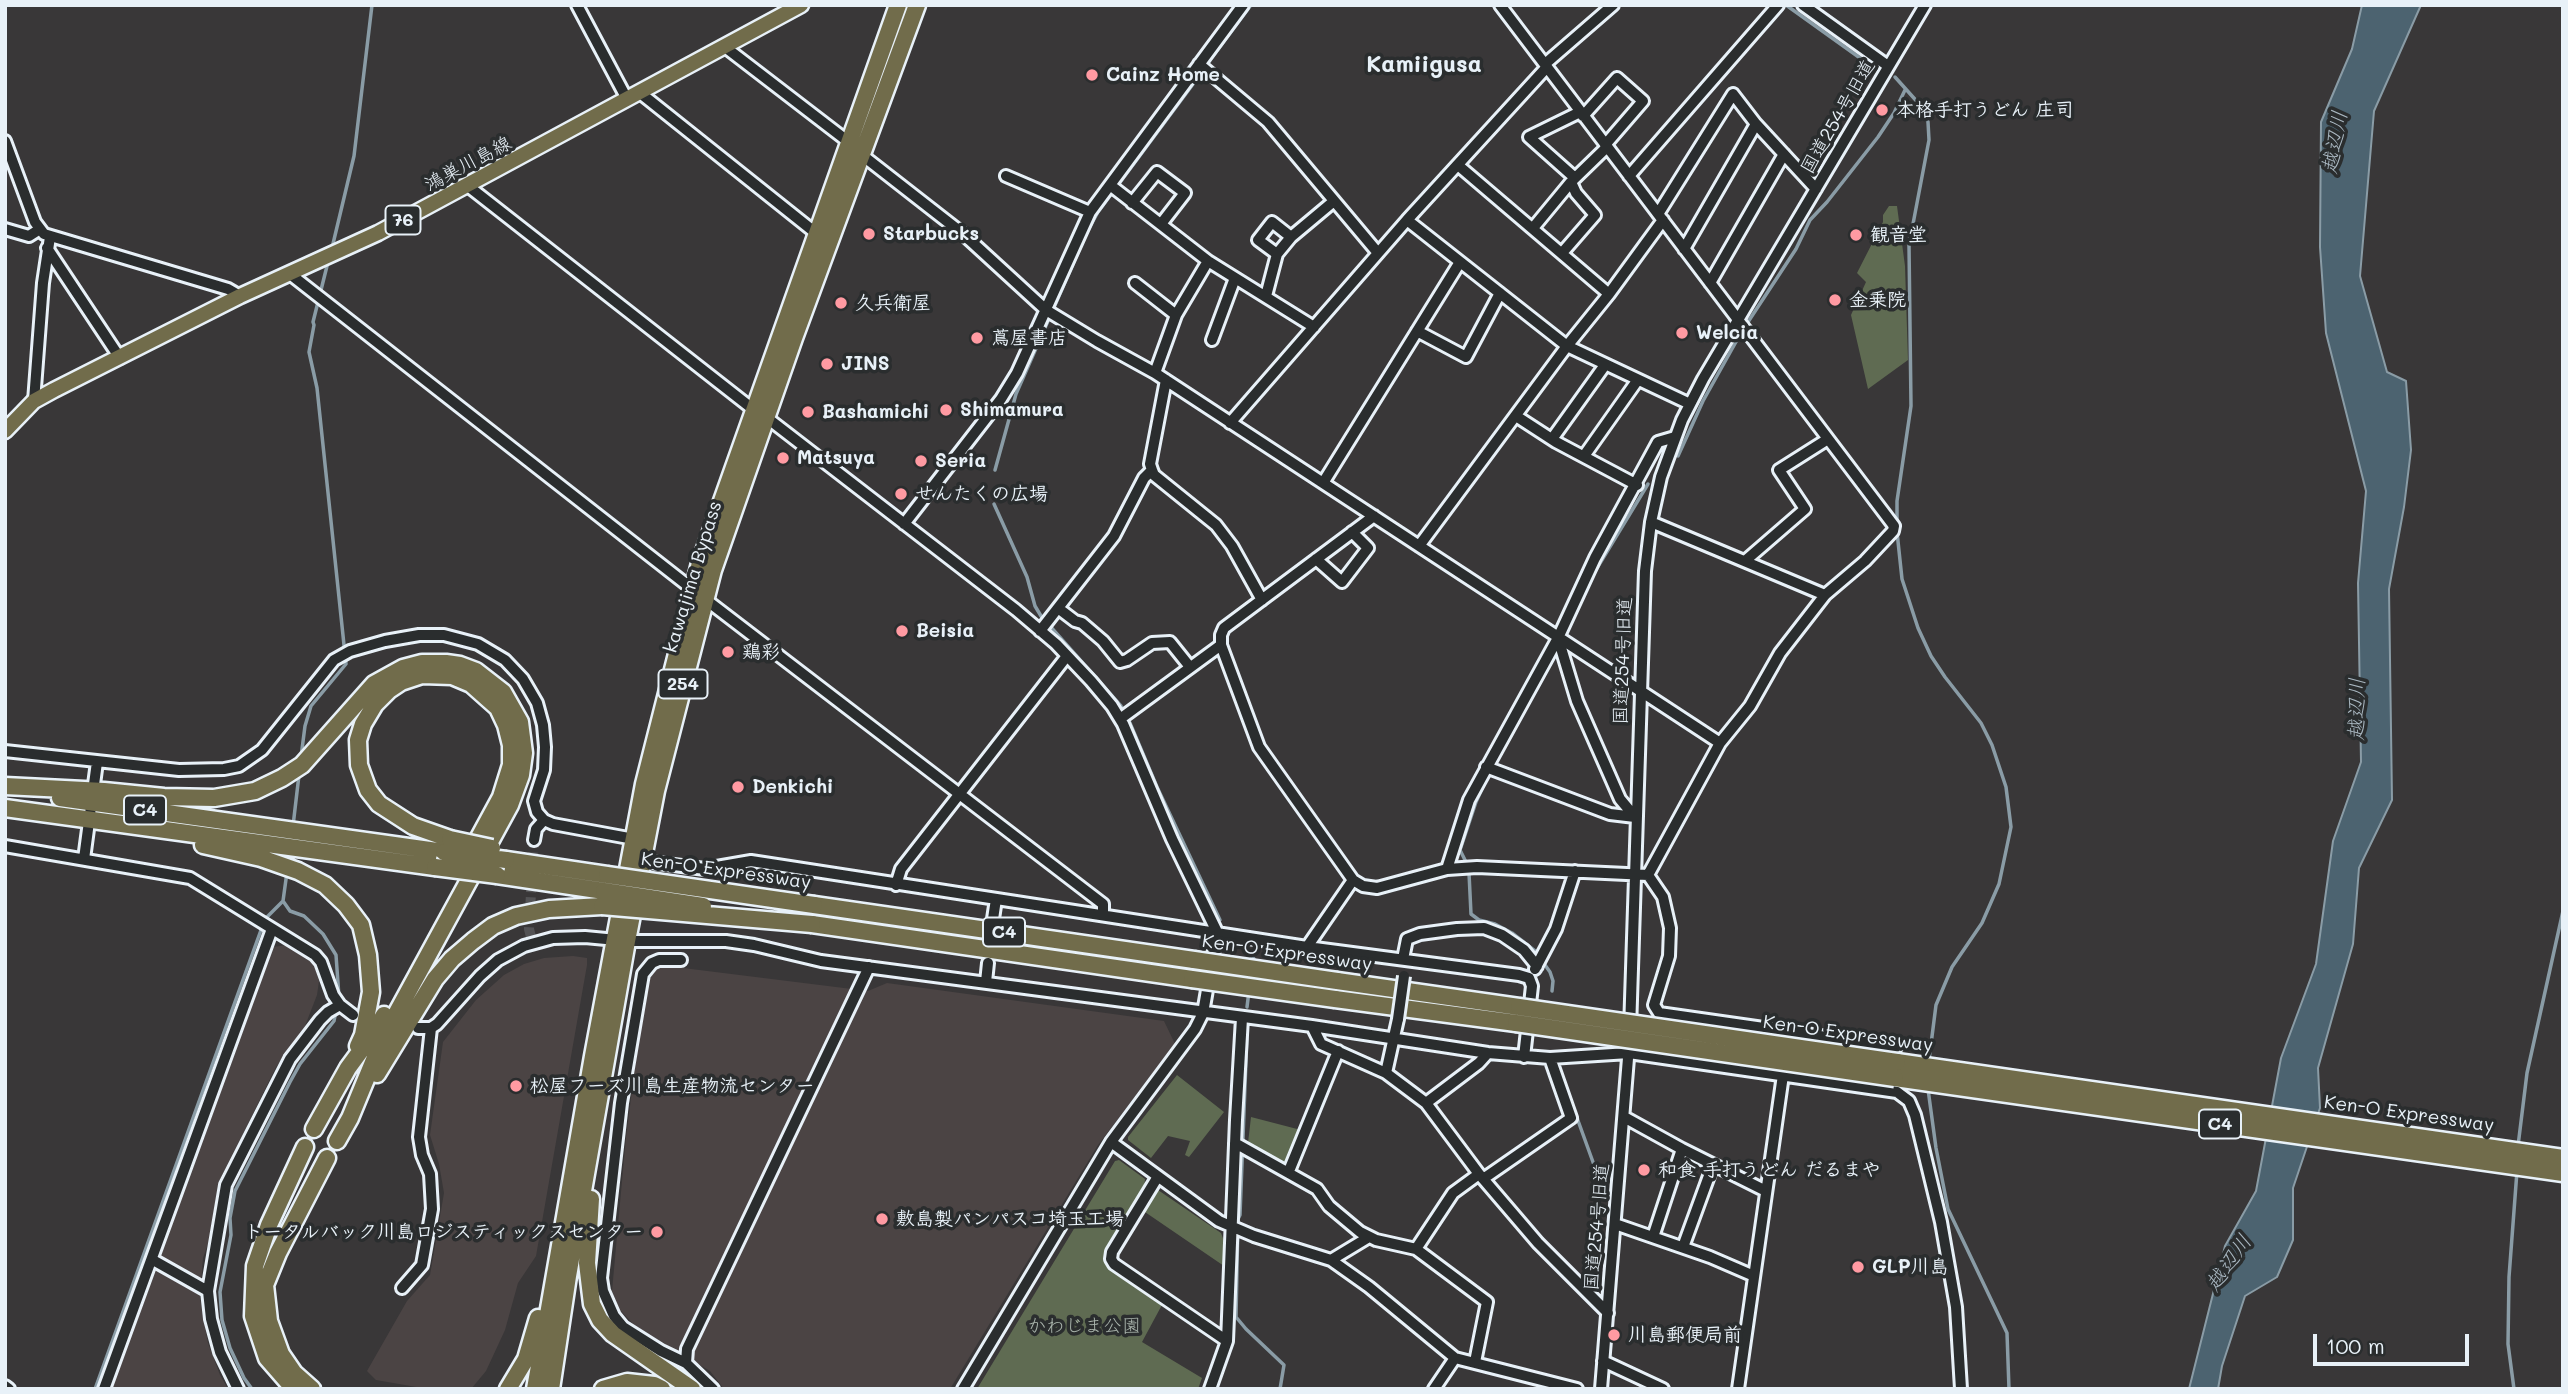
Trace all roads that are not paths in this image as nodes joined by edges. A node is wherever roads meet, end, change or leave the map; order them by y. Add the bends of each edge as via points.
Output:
1 (577, 5) edge
2 (801, 5) edge
3 (898, 5) edge
4 (917, 5) edge
5 (1243, 5) edge
6 (1500, 5) edge
7 (1613, 5) edge
8 (1778, 5) edge
9 (1803, 5) edge
10 (1925, 5) edge
11 (783, 10) edge
12 (724, 47) junction
13 (1199, 64) junction
14 (1546, 66) junction
15 (1888, 66) junction
16 (633, 96) junction
17 (1582, 114) junction
18 (1756, 124) junction
19 (5, 141) edge
20 (850, 143) junction
21 (1606, 146) junction
22 (1784, 153) junction
23 (862, 155) junction
24 (1459, 166) junction
25 (1006, 176) dead end
26 (1629, 176) junction
27 (1573, 180) junction
28 (1110, 185) junction
29 (468, 186) junction
30 (1816, 189) junction
31 (1334, 201) junction
32 (1132, 203) junction
33 (1090, 212) junction
34 (1661, 217) junction
35 (1407, 220) junction
36 (1161, 225) junction
37 (1533, 228) junction
38 (5, 229) edge
39 (40, 229) junction
40 (817, 234) junction
41 (1291, 237) junction
42 (49, 243) junction
43 (1684, 249) junction
44 (1378, 253) junction
45 (1562, 253) junction
46 (1277, 254) junction
47 (1208, 261) junction
48 (1460, 262) junction
49 (290, 274) junction
50 (1235, 278) junction
51 (1135, 283) dead end
52 (1710, 283) junction
53 (1500, 293) junction
54 (1609, 295) junction
55 (240, 296) junction
56 (1266, 296) junction
57 (1046, 310) junction
58 (1176, 315) junction
59 (1742, 325) junction
60 (1314, 327) junction
61 (1417, 331) junction
62 (1212, 340) dead end
63 (1567, 346) junction
64 (120, 358) junction
65 (1605, 365) junction
66 (1156, 373) junction
67 (1166, 380) junction
68 (1637, 381) junction
69 (34, 401) junction
70 (1690, 404) junction
71 (760, 414) junction
72 (1516, 416) junction
73 (1230, 423) junction
74 (5, 431) edge
75 (1675, 438) junction
76 (1552, 439) junction
77 (1828, 439) junction
78 (1584, 456) junction
79 (1152, 470) junction
80 (1323, 483) junction
81 (1637, 485) junction
82 (1374, 516) junction
83 (1651, 522) junction
84 (904, 524) junction
85 (1352, 532) junction
86 (1419, 546) junction
87 (1316, 559) junction
88 (1745, 561) junction
89 (699, 595) junction
90 (1825, 595) junction
91 (1262, 600) junction
92 (1058, 608) junction
93 (1041, 631) junction
94 (1558, 638) junction
95 (1221, 645) junction
96 (1067, 656) junction
97 (1190, 667) junction
98 (1640, 691) junction
99 (1121, 719) junction
100 (1720, 743) junction
101 (5, 751) edge
102 (97, 762) junction
103 (1489, 768) junction
104 (5, 788) edge
105 (961, 795) junction
106 (93, 796) junction
107 (5, 808) edge
108 (1635, 817) junction
109 (90, 820) junction
110 (544, 820) junction
111 (181, 833) junction
112 (634, 839) junction
113 (534, 841) tunnel mouth
114 (5, 846) edge
115 (447, 846) junction
116 (84, 859) junction
117 (643, 861) junction
118 (1447, 869) junction
119 (1574, 871) junction
120 (1635, 875) junction
121 (1648, 875) junction
122 (1353, 880) junction
123 (606, 884) junction
124 (896, 885) junction
125 (996, 899) junction
126 (1103, 915) junction
127 (993, 919) dead end
128 (271, 928) junction
129 (1217, 932) junction
130 (621, 940) junction
131 (1307, 947) junction
132 (1405, 959) junction
133 (681, 960) dead end
134 (1540, 962) junction
135 (988, 963) dead end
136 (870, 967) junction
137 (1529, 978) junction
138 (986, 982) junction
139 (337, 1001) junction
140 (1203, 1013) junction
141 (353, 1015) dead end
142 (1518, 1015) junction
143 (1242, 1018) junction
144 (1312, 1026) junction
145 (431, 1027) junction
146 (418, 1028) dead end
147 (1395, 1038) junction
148 (1881, 1045) junction
149 (1896, 1047) dead end
150 (1338, 1051) junction
151 (1488, 1053) junction
152 (1629, 1053) junction
153 (1524, 1057) junction
154 (1550, 1058) junction
155 (348, 1068) junction
156 (1386, 1073) junction
157 (1783, 1076) junction
158 (1887, 1090) junction
159 (1426, 1103) junction
160 (1623, 1117) junction
161 (350, 1118) junction
162 (314, 1129) dead end
163 (595, 1130) junction
164 (337, 1140) dead end
165 (1111, 1142) junction
166 (1240, 1145) junction
167 (305, 1147) dead end
168 (1682, 1149) junction
169 (327, 1158) dead end
170 (2563, 1158) edge
171 (1713, 1165) junction
172 (1289, 1171) junction
173 (2563, 1173) edge
174 (1481, 1176) junction
175 (1157, 1178) junction
176 (1766, 1191) junction
177 (1615, 1224) junction
178 (1231, 1227) junction
179 (1369, 1237) junction
180 (1653, 1237) junction
181 (1684, 1247) junction
182 (1416, 1249) junction
183 (153, 1260) junction
184 (1331, 1260) junction
185 (1754, 1276) junction
186 (552, 1288) junction
187 (402, 1289) dead end
188 (208, 1291) junction
189 (1608, 1313) junction
190 (1227, 1341) junction
191 (1455, 1358) junction
192 (1603, 1361) junction
193 (686, 1363) junction
194 (1475, 1363) junction
195 (1214, 1388) edge
196 (104, 1389) edge
197 (238, 1389) edge
198 (294, 1389) edge
199 (312, 1389) edge
200 (508, 1389) edge
201 (535, 1389) edge
202 (551, 1389) edge
203 (603, 1389) edge
204 (662, 1389) edge
205 (692, 1389) edge
206 (713, 1389) edge
207 (963, 1389) edge
208 (1434, 1389) edge
209 (1577, 1389) edge
210 (1601, 1389) edge
211 (1663, 1389) edge
212 (1738, 1389) edge
213 (1961, 1389) edge

1 - 16 street
2 - 11 main road, 鴻巣川島線 / 76
3 - 20 highway, kawajima Bypass / 254
4 - 23 highway, kawajima Bypass / 254
5 - 13 street
6 - 14 street
7 - 14 street
8 - 26 street
9 - 15 street
10 - 15 street, 国道254号旧道
11 - 12 main road, 鴻巣川島線 / 76
12 - 16 main road, 鴻巣川島線 / 76
12 - 20 street
13 - 28 street
13 - 31 street via 1268,122
14 - 17 street
14 - 24 street
15 - 30 street, 国道254号旧道
16 - 29 main road, 鴻巣川島線 / 76
16 - 40 street
17 - 21 street
17 - 21 street via 1617,78 1643,101
17 - 27 street via 1529,137
18 - 22 street
18 - 34 street via 1733,93
18 - 43 street
19 - 39 street
20 - 40 highway, kawajima Bypass / 254
21 - 26 street
21 - 27 street
22 - 30 street
22 - 52 street
23 - 57 street via 962,233
23 - 71 highway, kawajima Bypass / 254
24 - 35 street
24 - 37 street
25 - 33 street
26 - 34 street
27 - 37 street
27 - 45 street via 1576,193 1595,215
28 - 32 street
28 - 33 street
29 - 49 main road, 鴻巣川島線 / 76
29 - 71 street
30 - 59 street, 国道254号旧道
31 - 41 street
31 - 44 street
32 - 36 street
32 - 36 street via 1157,172 1185,193
33 - 57 street
34 - 43 street
34 - 54 street
35 - 44 street
35 - 48 street
36 - 47 street
37 - 45 street
38 - 39 street via 29,236
39 - 42 street
40 - 71 highway, kawajima Bypass / 254
41 - 46 street
41 - 46 street via 1272,222 1258,240
42 - 55 street via 228,289
42 - 64 street
42 - 69 street
43 - 52 street
44 - 60 street
45 - 54 street
46 - 56 street
47 - 50 street
47 - 58 street
48 - 53 street
48 - 61 street
49 - 55 main road, 鴻巣川島線 / 76
49 - 89 street
50 - 56 street
50 - 62 street
51 - 58 street
52 - 59 street
53 - 61 street via 1466,357
53 - 63 street
54 - 63 street
55 - 64 main road, 鴻巣川島線 / 76
56 - 60 street
57 - 66 street
57 - 84 street via 1001,398
58 - 66 street
59 - 70 street, 国道254号旧道
59 - 77 street
60 - 73 street
61 - 80 street
63 - 65 street
63 - 72 street
64 - 69 main road, 鴻巣川島線 / 76
65 - 68 street
65 - 76 street
66 - 67 street
67 - 73 street
67 - 79 street
68 - 70 street
68 - 78 street
69 - 74 main road, 鴻巣川島線 / 76
70 - 75 street, 国道254号旧道
71 - 84 street
71 - 89 highway, kawajima Bypass / 254 via 700,564
72 - 76 street
72 - 86 street
73 - 80 street
75 - 81 street via 1658,442
75 - 83 street, 国道254号旧道
76 - 78 street
77 - 88 street via 1779,470 1805,509
77 - 90 street via 1894,526 1865,561
78 - 81 street
79 - 91 street via 1216,525 1233,546
79 - 92 street via 1114,536
80 - 82 street
81 - 94 street via 1595,558
82 - 85 street
82 - 86 street
83 - 88 street
83 - 98 street, 国道254号旧道 via 1644,571
84 - 93 street
85 - 87 street
85 - 87 street via 1368,548 1342,582
86 - 94 street
87 - 91 street
88 - 90 street
89 - 105 street
89 - 112 highway, kawajima Bypass / 254 via 644,784
89 - 117 highway, kawajima Bypass / 254
90 - 100 street
91 - 95 street via 1224,628
92 - 93 street
92 - 97 street via 1083,622 1119,662 1152,643 1170,642
93 - 96 street
94 - 98 street
94 - 103 street
94 - 108 street via 1588,726 1620,799
95 - 97 street
95 - 122 street via 1259,747
96 - 99 street
96 - 105 street
97 - 99 street
98 - 100 street
98 - 108 street, 国道254号旧道
99 - 129 street
100 - 121 street
101 - 102 street
102 - 106 street
102 - 110 street via 202,771 239,766 262,750 334,660 386,641 444,635 478,643 505,660 537,703 545,747 544,770 534,801
103 - 108 street via 1610,814
103 - 118 street via 1469,800
104 - 106 highway, C4
105 - 124 street via 901,869
105 - 126 street via 1103,904
106 - 109 street
106 - 115 highway, C4 via 292,830
106 - 161 highway via 214,798 255,791 298,768 374,684 422,663 446,663 476,671 503,692 520,722 521,775 510,805 383,1038
107 - 109 highway, Ken-O Expressway / C4
108 - 120 street, 国道254号旧道
109 - 111 highway, Ken-O Expressway / C4
109 - 116 street
110 - 112 street
110 - 113 street
111 - 123 highway, Ken-O Expressway / C4, bridge via 497,875
111 - 155 highway via 196,843 298,871 325,885 361,925 371,992 363,1035
112 - 130 highway, kawajima Bypass / 254
114 - 116 street
115 - 123 highway, C4, bridge via 508,856
115 - 155 highway via 379,804 359,765 358,740 375,704 401,682 422,675 452,676 485,694 506,725 511,765 500,797 424,942 373,1034
116 - 128 street via 190,878
117 - 124 street via 705,869 751,862
117 - 130 highway, kawajima Bypass / 254
118 - 119 street via 1499,866
118 - 122 street via 1377,888
119 - 120 street
119 - 134 street
120 - 121 street
120 - 152 street, 国道254号旧道
121 - 148 street via 1662,897 1670,928 1669,956 1654,1004 1659,1013
122 - 131 street
123 - 142 highway, Ken-O Expressway / C4, bridge via 754,896 1337,981
123 - 142 highway, Ken-O Expressway / C4, bridge via 812,924 1192,979 1335,999
123 - 161 highway via 549,909 493,926 452,959 435,979
124 - 125 street
125 - 126 street
125 - 127 street
126 - 129 street
128 - 139 street via 315,955
128 - 183 street
129 - 131 street
129 - 140 street
130 - 136 street via 726,941
130 - 145 street via 533,940 498,960
130 - 163 highway, kawajima Bypass / 254
130 - 186 highway, kawajima Bypass / 254
131 - 132 street
132 - 134 street via 1407,939 1484,928 1502,934
132 - 137 street
132 - 147 street, bridge
133 - 193 street via 659,960 643,974 621,1103 601,1278 614,1316 623,1327
134 - 137 street
135 - 138 street
136 - 138 street
136 - 193 street via 687,1349
137 - 153 street via 1532,1000
138 - 140 street
139 - 141 street
139 - 188 street via 290,1059 235,1164 222,1202
140 - 143 street
140 - 165 street
142 - 170 highway, Ken-O Expressway / C4, bridge
142 - 173 highway, Ken-O Expressway / C4, bridge
143 - 144 street
143 - 166 street
144 - 147 street
144 - 150 street via 1321,1044
145 - 146 street
145 - 187 street via 419,1137 430,1174 432,1209 422,1265
147 - 151 street
147 - 156 street
148 - 149 street
148 - 158 street
150 - 156 street
150 - 172 street
151 - 153 street
151 - 159 street
152 - 154 street
152 - 157 street
152 - 160 street, 国道254号旧道
153 - 154 street
154 - 174 street via 1571,1118
155 - 162 highway
156 - 159 street
157 - 158 street
157 - 176 street
158 - 213 street via 1905,1096 1915,1115 1952,1279
159 - 174 street
160 - 168 street
160 - 177 street, 国道254号旧道
161 - 164 highway
163 - 202 highway, kawajima Bypass / 254
163 - 205 highway via 587,1263 592,1304 613,1334
165 - 175 street
165 - 207 street
166 - 172 street
166 - 178 street
167 - 198 highway via 255,1266 253,1316 267,1358
168 - 171 street
168 - 180 street
169 - 199 highway via 265,1285 269,1321 281,1354
171 - 176 street
171 - 181 street
172 - 179 street via 1317,1189 1329,1206
174 - 182 street via 1453,1193
174 - 189 street via 1538,1243
175 - 178 street
175 - 190 street via 1111,1259
176 - 185 street
177 - 180 street
177 - 189 street, 国道254号旧道
178 - 184 street
178 - 190 street
179 - 182 street
179 - 184 street
180 - 181 street
181 - 185 street
182 - 194 street via 1487,1302
183 - 188 street
183 - 196 street
184 - 191 street
185 - 212 street
186 - 200 highway via 526,1359
186 - 201 highway, kawajima Bypass / 254
188 - 197 street via 220,1352
189 - 192 street, 国道254号旧道
190 - 195 street
191 - 194 street
191 - 208 street
192 - 210 street, 国道254号旧道
192 - 211 street
193 - 206 street
194 - 209 street
203 - 204 highway via 628,1382

